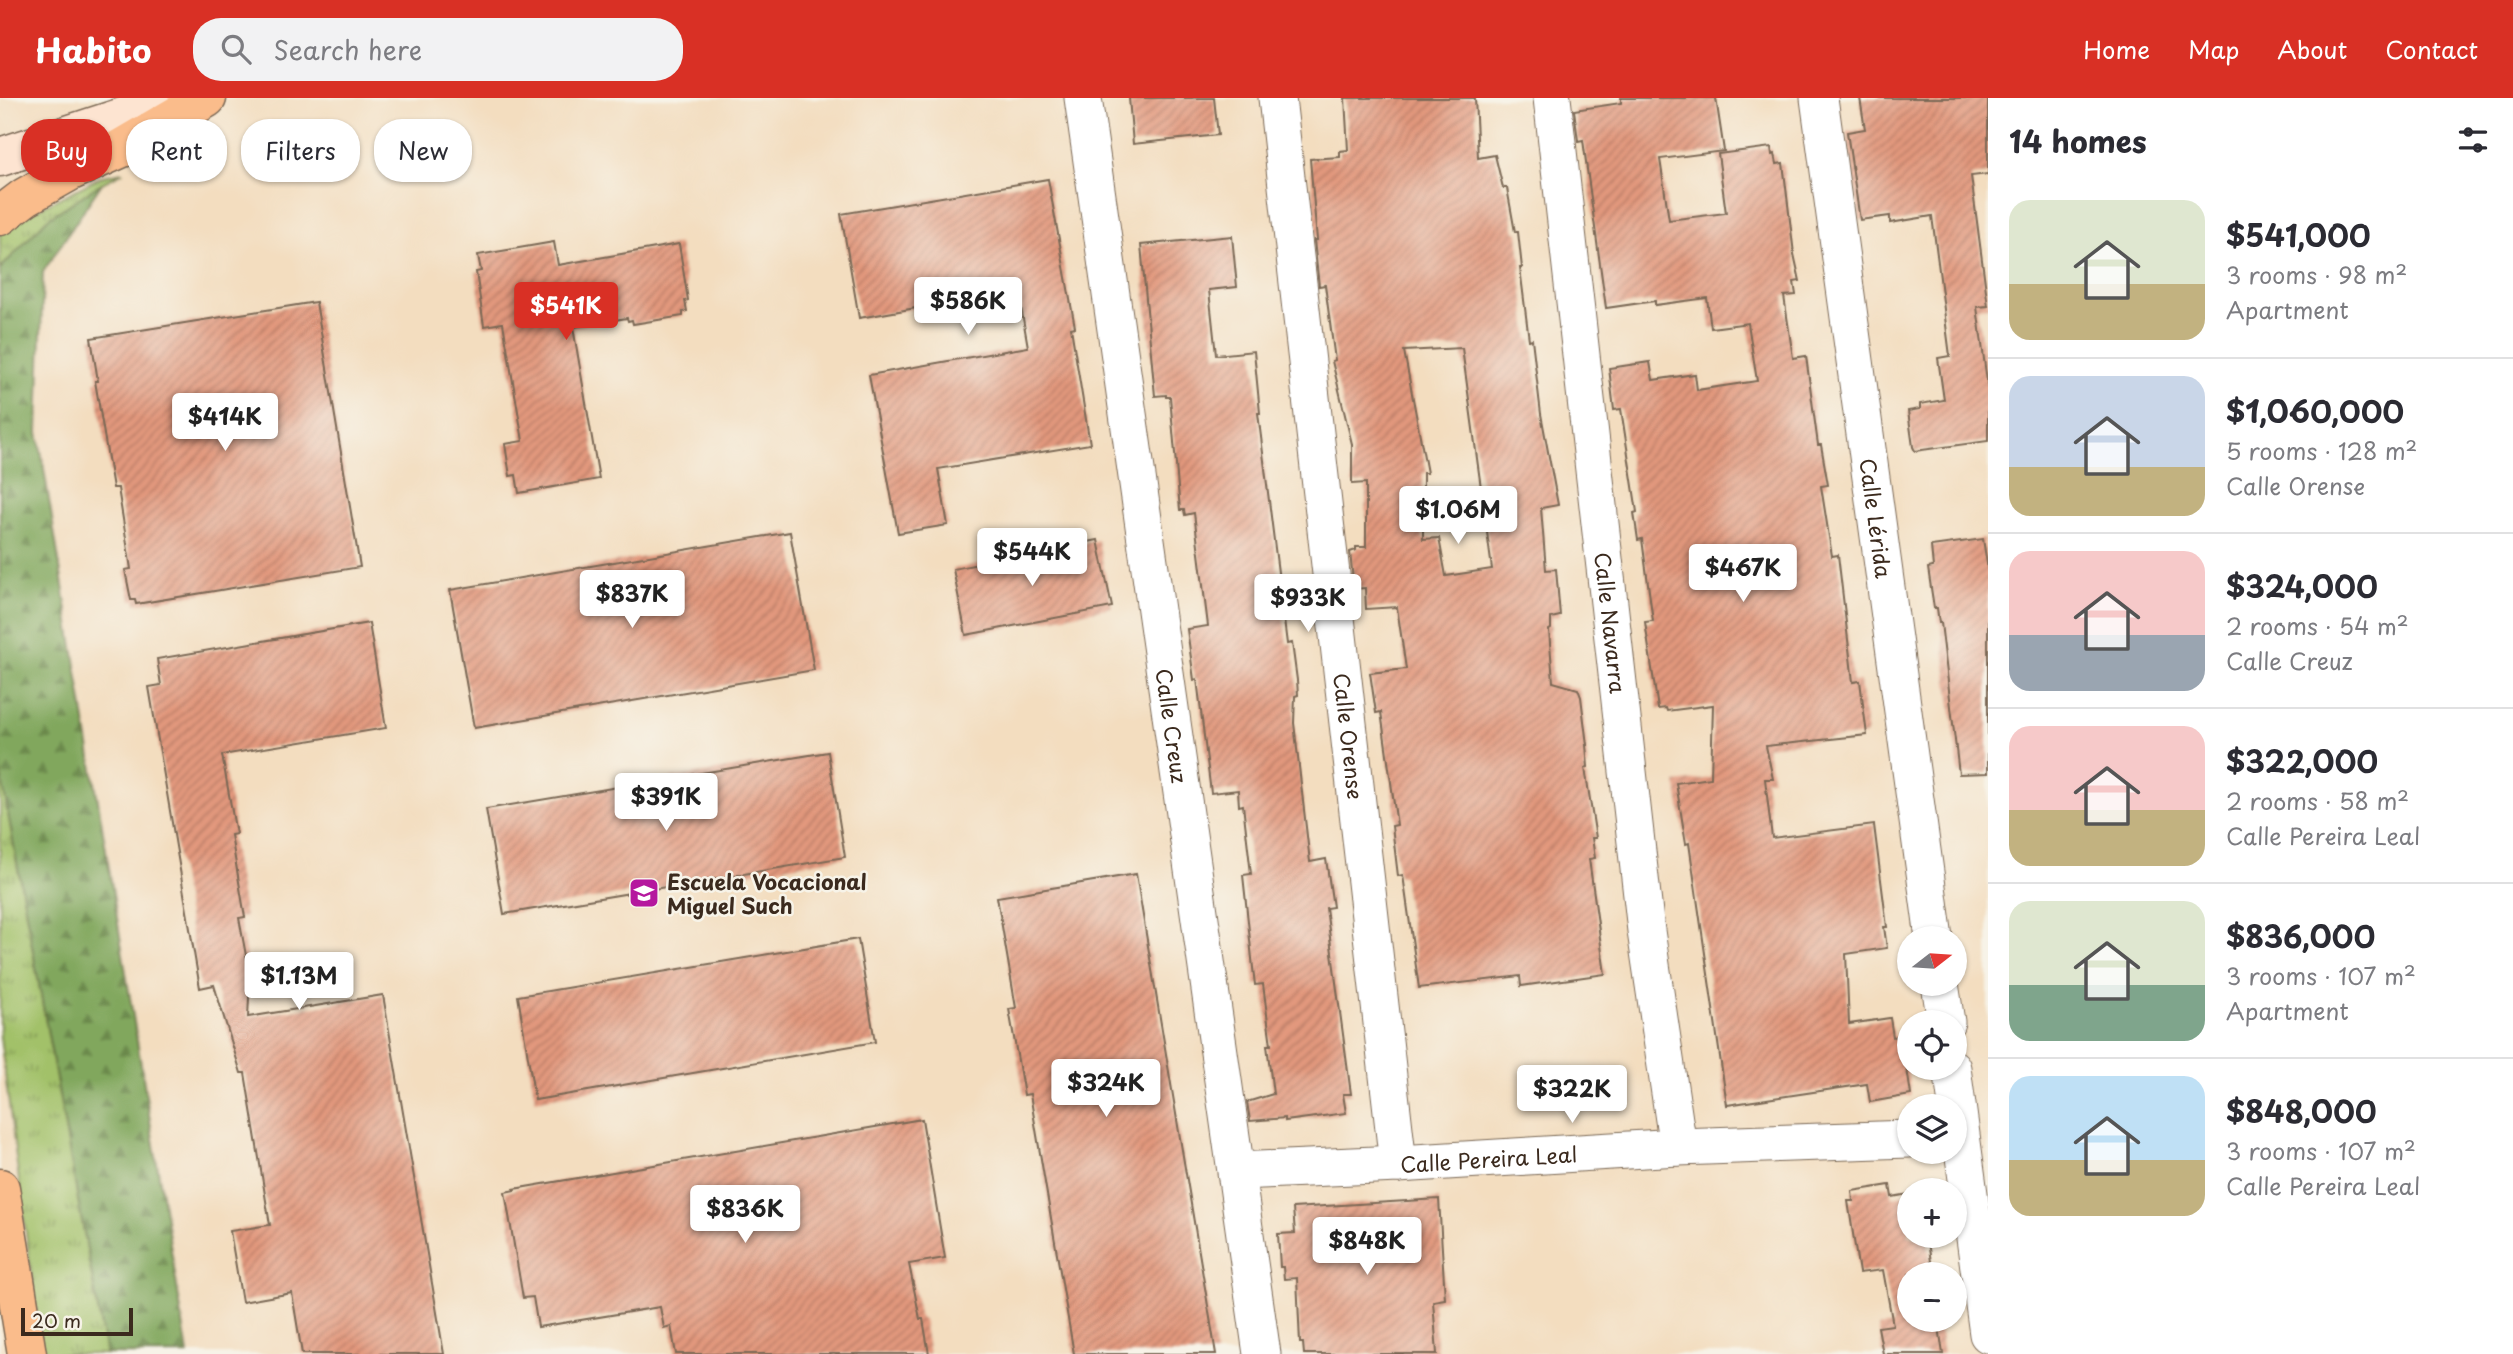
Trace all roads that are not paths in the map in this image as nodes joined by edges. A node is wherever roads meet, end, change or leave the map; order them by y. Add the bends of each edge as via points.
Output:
1 (181, 98) edge
2 (207, 98) edge
3 (1083, 98) edge
4 (1277, 98) edge
5 (1552, 98) edge
6 (1819, 98) edge
7 (0, 157) edge
8 (0, 216) edge
9 (1932, 926) edge
10 (1955, 1080) edge
11 (1968, 1136) edge
12 (1897, 1139) edge
13 (1678, 1147) junction
14 (1398, 1164) junction
15 (1237, 1171) junction
16 (0, 1188) edge
17 (1988, 1334) edge
18 (27, 1354) edge
19 (1262, 1354) edge

1 - 7 main road
2 - 8 highway via 25,197
3 - 15 street, Calle Creuz
4 - 14 street, Calle Orense
5 - 13 street, Calle Navarra via 1646,931
6 - 9 street, Calle Lérida
10 - 11 street
11 - 17 street
12 - 13 street, Calle Pereira Leal
13 - 14 street, Calle Pereira Leal
14 - 15 street, Calle Pereira Leal
15 - 19 street, Calle Creuz
16 - 18 highway

